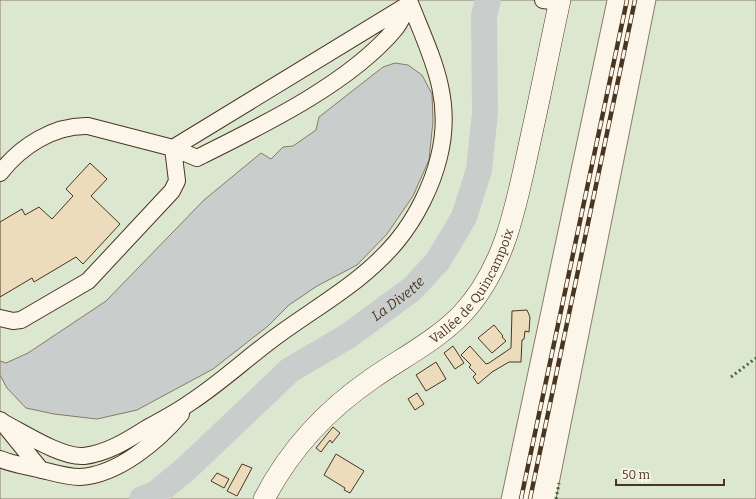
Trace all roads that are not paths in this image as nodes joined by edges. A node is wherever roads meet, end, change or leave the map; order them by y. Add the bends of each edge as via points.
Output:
1 (413, 1) edge
2 (554, 1) edge
3 (173, 148) junction
4 (0, 173) edge
5 (0, 318) edge
6 (191, 403) junction
7 (2, 422) edge
8 (0, 459) edge
9 (42, 470) junction
10 (264, 499) edge

1 - 3 lane
1 - 3 lane via 396,28 370,54 337,80 267,123 198,158
1 - 6 lane via 442,89 445,116 439,158 414,216 384,256 348,288 288,327
2 - 10 main road, Vallée de Quincampoix via 523,175 510,226 489,279 470,304 443,330 352,392 324,416 281,468
3 - 4 lane via 88,126 77,126 65,128 36,141 13,158
3 - 5 lane via 177,181 172,191 88,281 21,320
6 - 7 lane via 110,449 81,456 55,449
6 - 9 lane via 154,442 137,454 99,473 80,477
7 - 9 lane
8 - 9 lane

